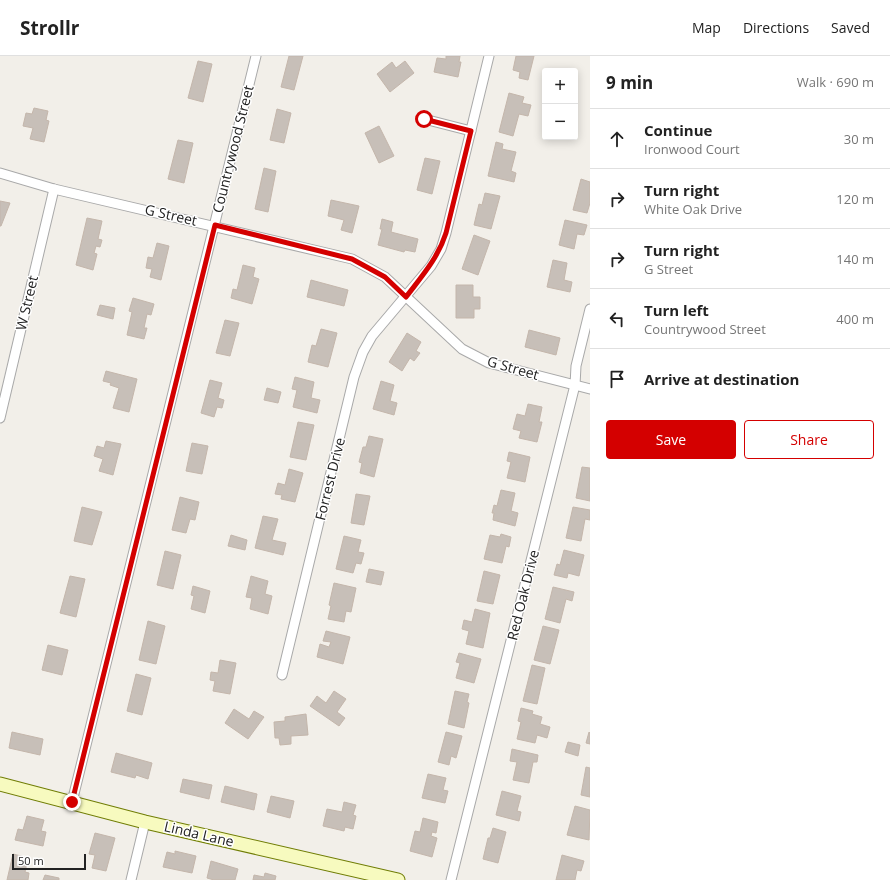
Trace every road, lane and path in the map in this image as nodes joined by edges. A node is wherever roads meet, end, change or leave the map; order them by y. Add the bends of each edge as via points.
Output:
1 (256, 56) edge
2 (488, 56) edge
3 (424, 119) dead end
4 (471, 131) junction
5 (0, 173) edge
6 (54, 189) junction
7 (215, 225) junction
8 (406, 297) junction
9 (590, 310) edge
10 (575, 385) junction
11 (590, 389) edge
12 (0, 418) edge
13 (282, 675) dead end
14 (0, 785) edge
15 (72, 802) junction
16 (145, 822) junction
17 (131, 880) edge
18 (398, 880) edge
19 (451, 880) edge

1 - 7 street, Countrywood Street
2 - 4 street, Forrest Drive
3 - 4 street
4 - 8 street, Forrest Drive via 441,249
5 - 6 street, G Street
6 - 7 street, G Street
6 - 12 street, W Street
7 - 8 street, G Street via 352,259 385,277
7 - 15 street, Countrywood Street
8 - 10 street, G Street via 462,349 489,364
8 - 13 street, Forrest Drive via 372,336 362,352 354,376
9 - 10 street, Red Oak Drive via 576,366
10 - 11 street, G Street
10 - 19 street, Red Oak Drive
14 - 15 street, Linda Lane
15 - 16 street, Linda Lane
16 - 17 street
16 - 18 street, Linda Lane

